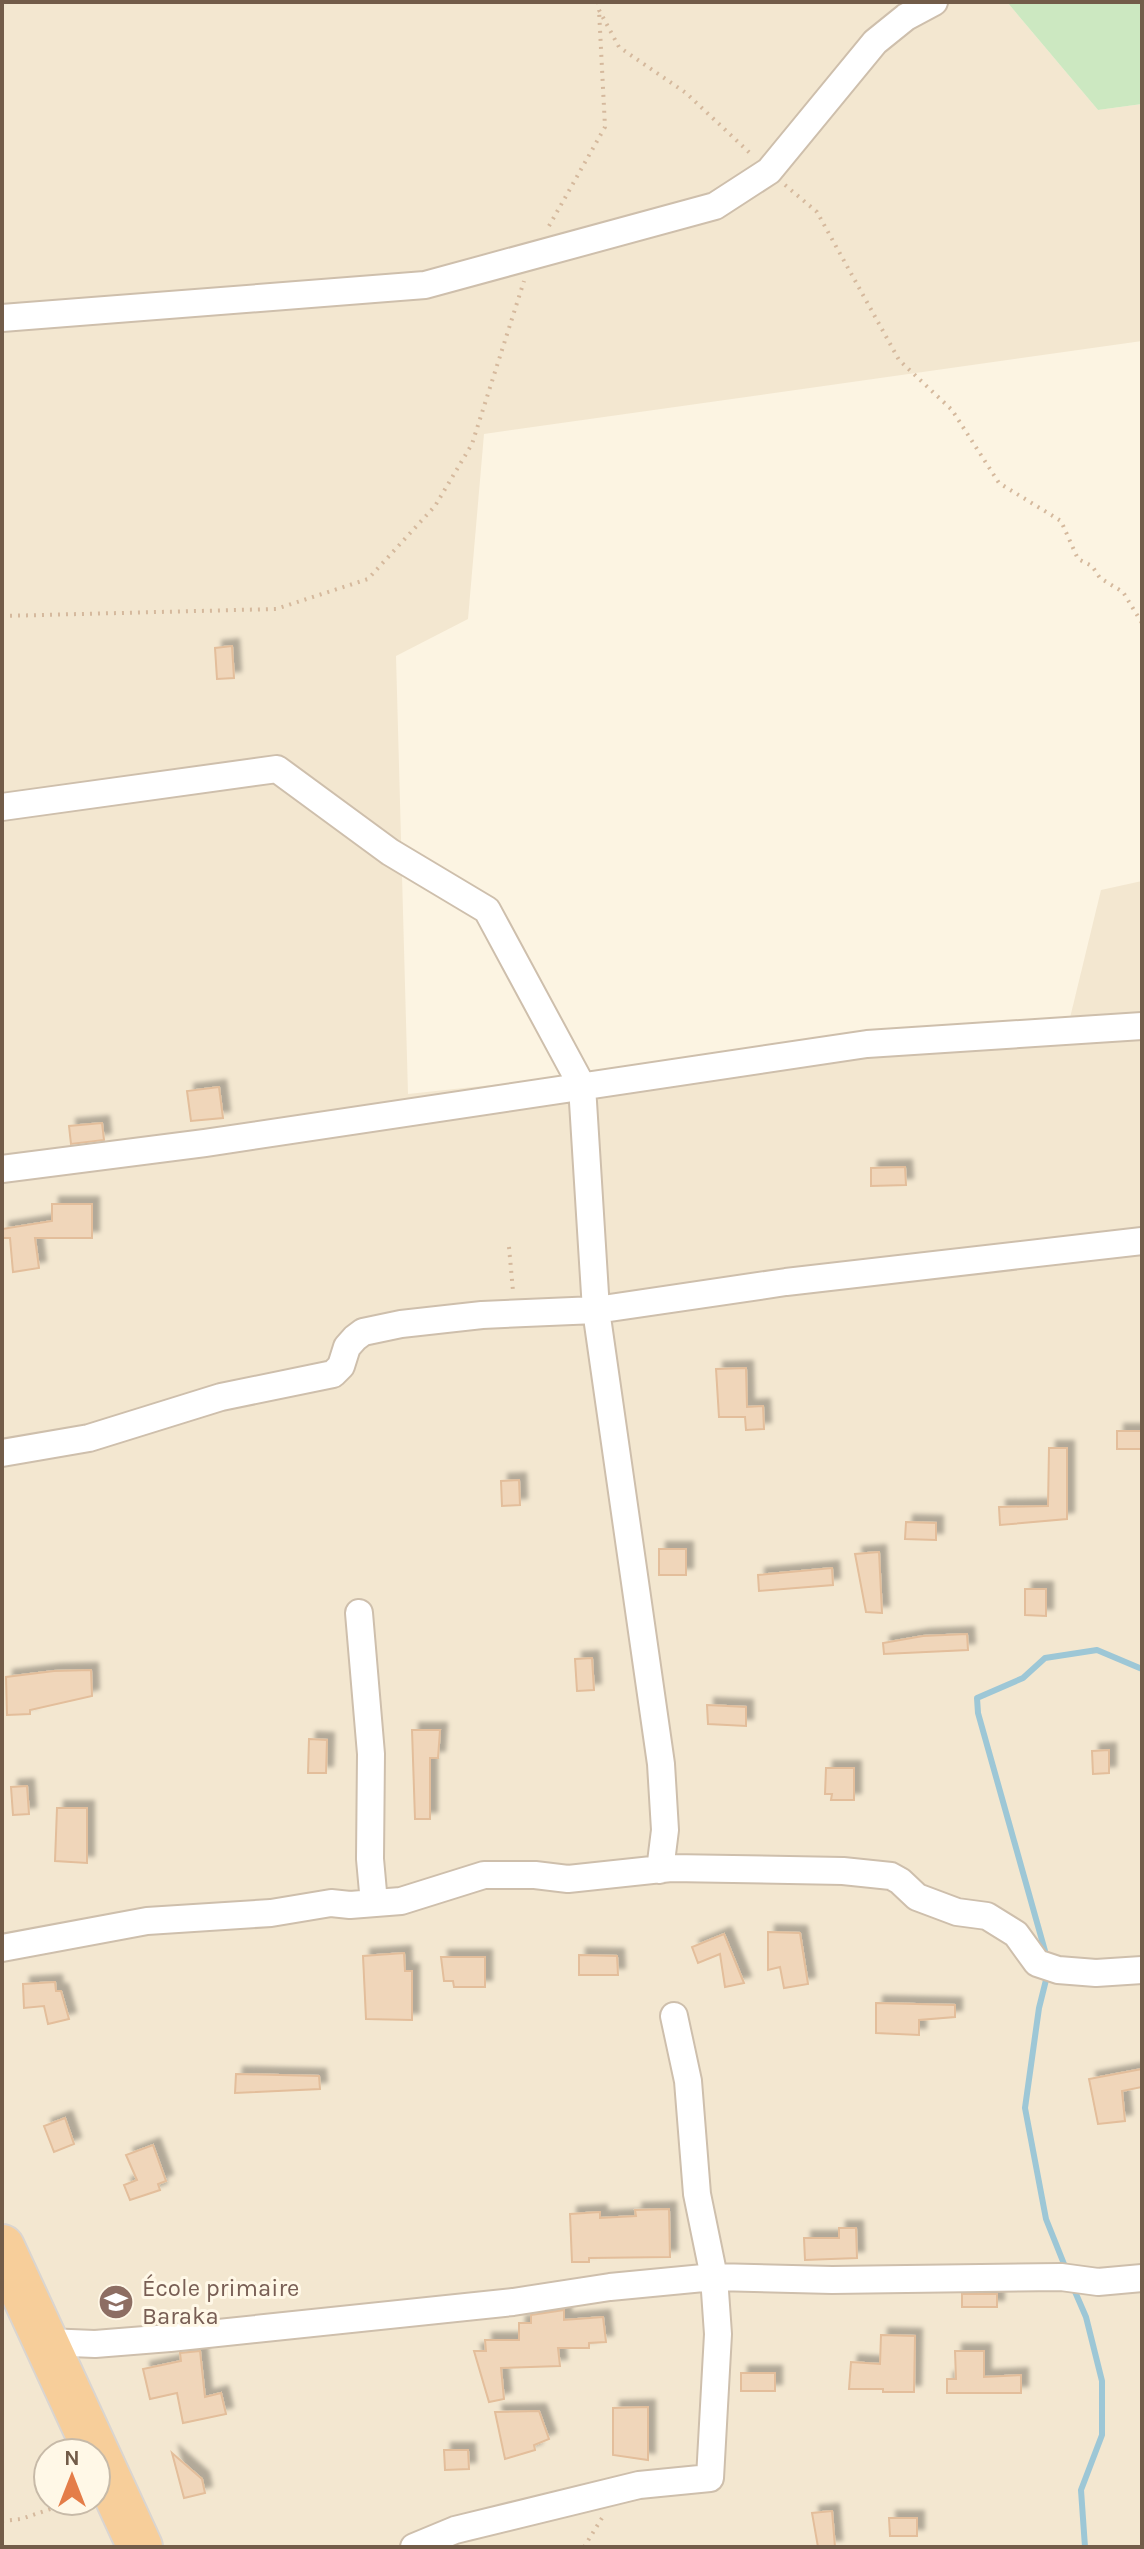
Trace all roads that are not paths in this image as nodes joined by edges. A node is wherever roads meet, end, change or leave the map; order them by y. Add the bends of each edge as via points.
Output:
1 (934, 2) edge
2 (2, 318) edge
3 (2, 807) edge
4 (1142, 1026) edge
5 (582, 1086) junction
6 (2, 1169) edge
7 (1142, 1241) edge
8 (596, 1310) junction
9 (2, 1453) edge
10 (359, 1613) dead end
11 (660, 1870) junction
12 (374, 1903) junction
13 (2, 1948) edge
14 (1142, 1970) edge
15 (674, 2016) dead end
16 (2, 2247) edge
17 (714, 2277) junction
18 (1142, 2278) edge
19 (46, 2342) junction
20 (140, 2547) edge
21 (414, 2547) edge

1 - 2 street via 875,42 769,171 715,206 425,285
3 - 5 street via 277,769 390,852 487,910
4 - 5 street via 867,1044
5 - 6 street
5 - 8 street
7 - 8 street
8 - 9 street via 517,1313 363,1332 347,1347 333,1374 221,1397 89,1438
8 - 11 street via 661,1764 665,1830
10 - 12 street via 371,1754
11 - 12 street via 568,1879 484,1875 401,1901
11 - 14 street via 891,1876 917,1897 1003,1925 1037,1963 1096,1973
12 - 13 street via 147,1921
15 - 17 street via 688,2081 697,2194
16 - 19 highway
17 - 18 street via 1061,2277 1098,2282
17 - 19 street via 170,2338
17 - 21 street via 718,2334 710,2478 639,2485 455,2530
19 - 20 highway

